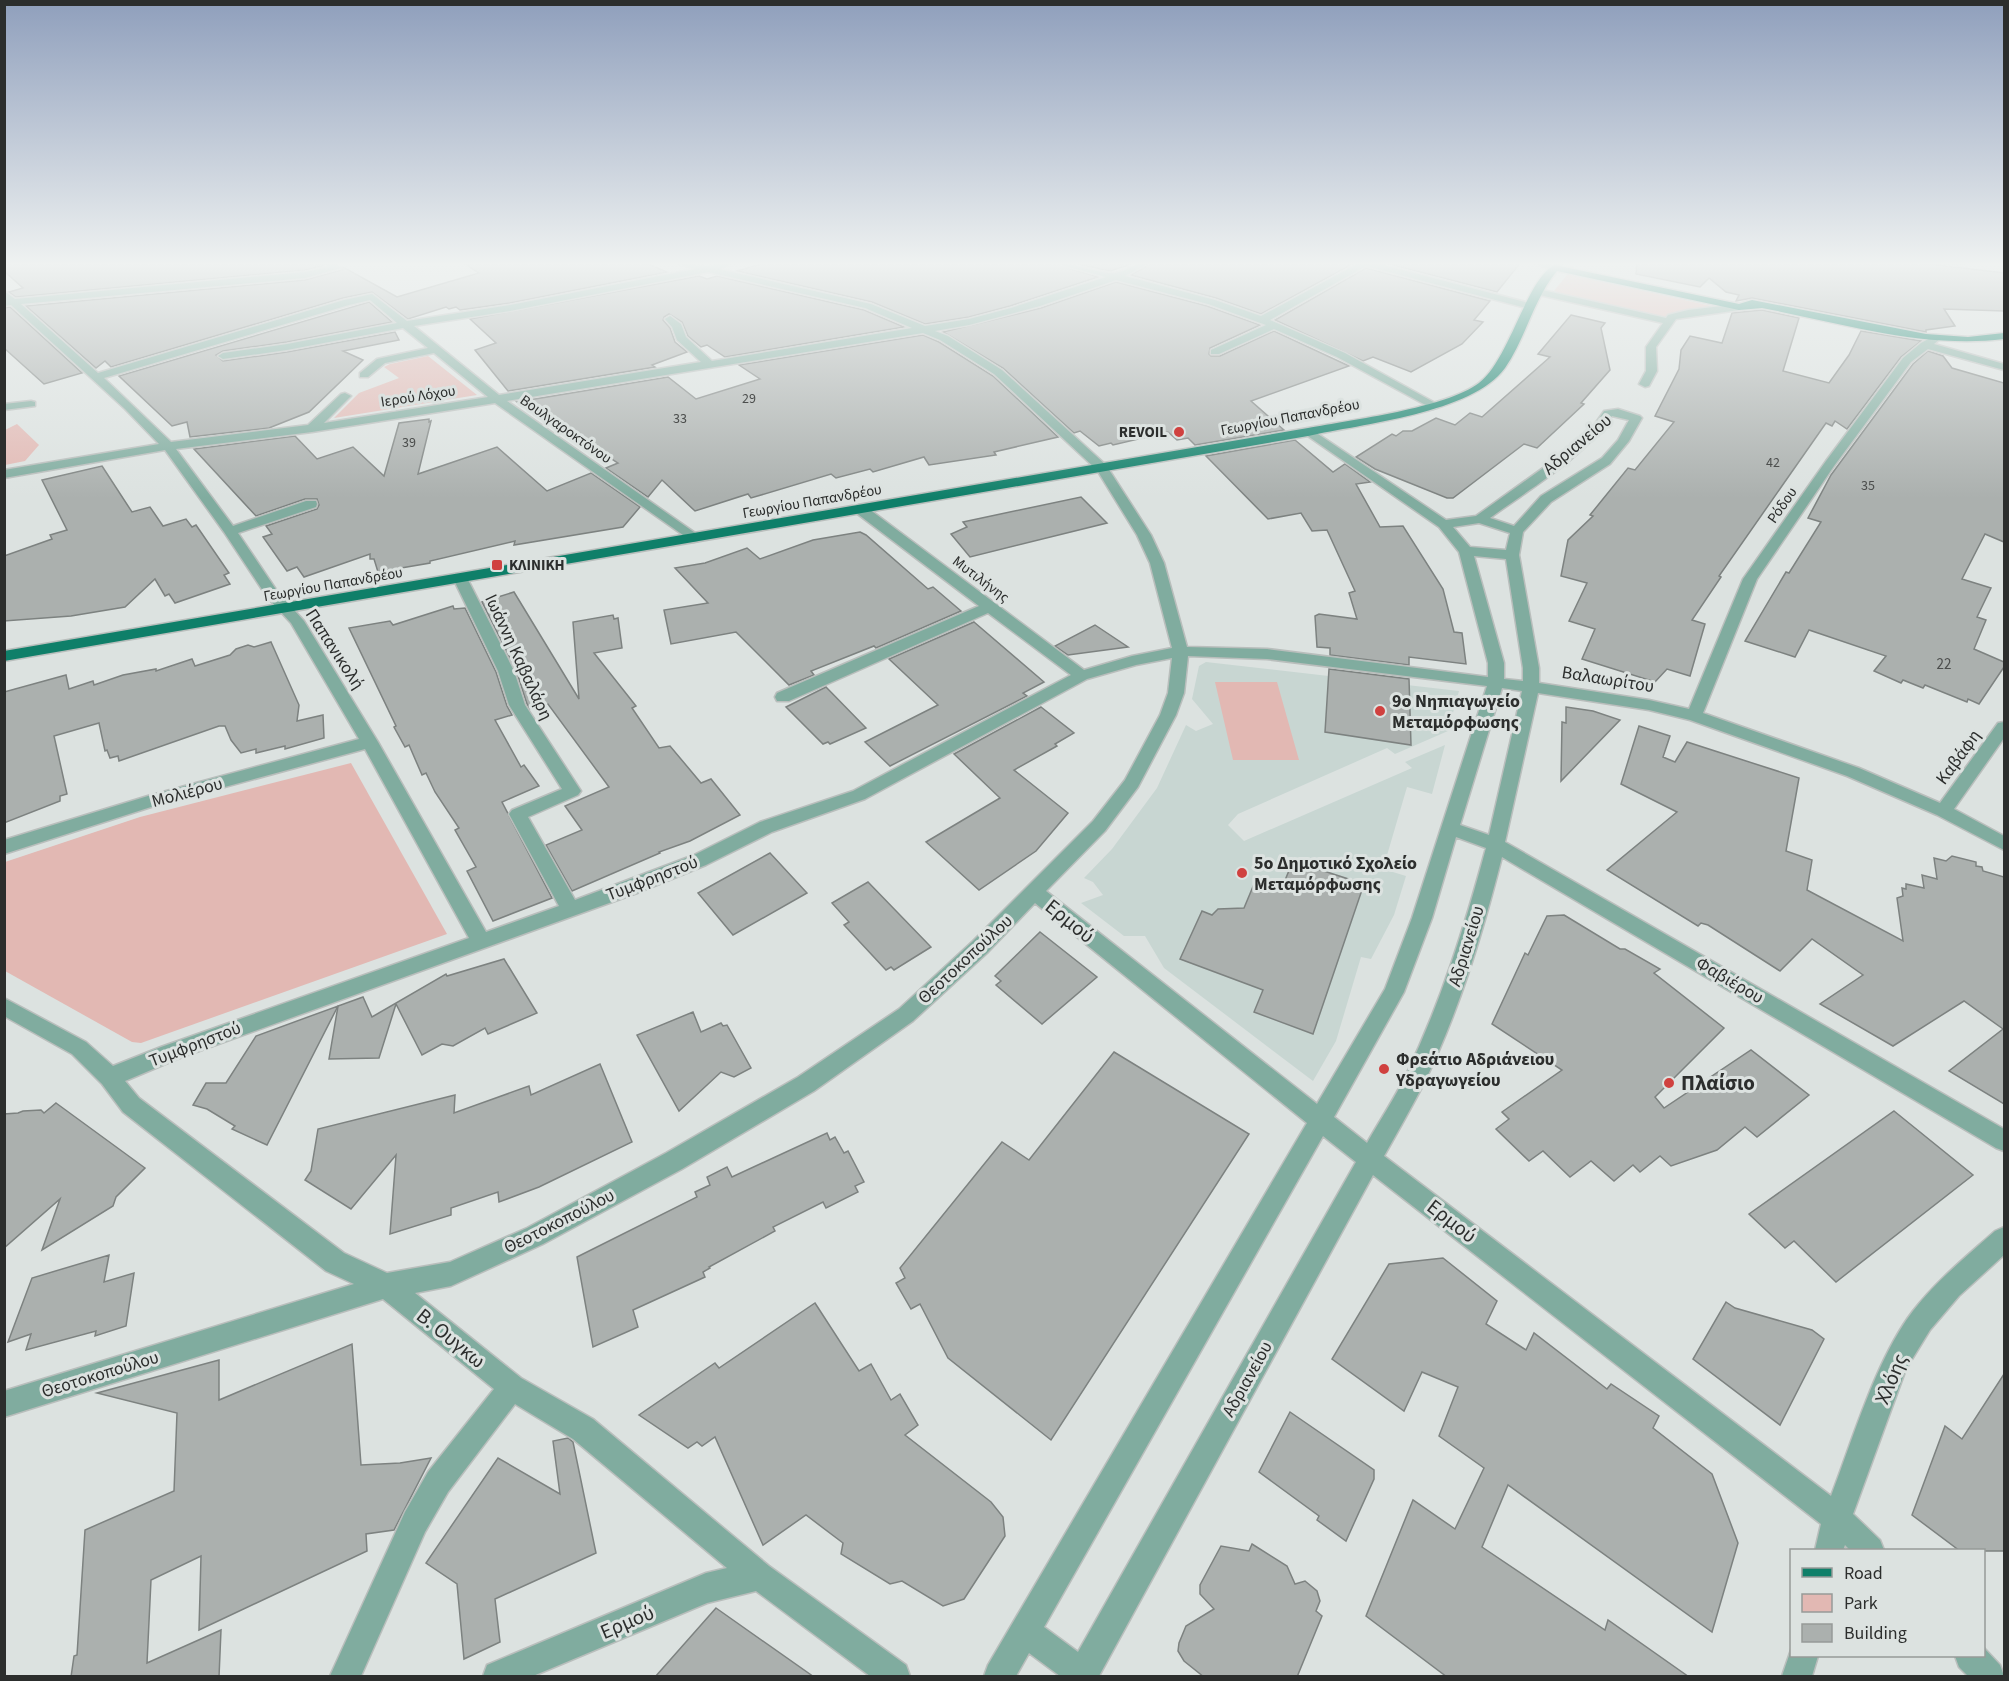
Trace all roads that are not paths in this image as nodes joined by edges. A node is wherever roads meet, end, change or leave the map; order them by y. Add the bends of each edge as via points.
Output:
1 (54, 340) edge
2 (223, 340) edge
3 (321, 340) edge
4 (426, 340) edge
5 (684, 340) edge
6 (862, 340) edge
7 (946, 340) edge
8 (1240, 340) edge
9 (1307, 340) edge
10 (1513, 340) edge
11 (1655, 340) edge
12 (1951, 340) edge
13 (1931, 341) junction
14 (436, 349) junction
15 (1215, 352) dead end
16 (223, 356) dead end
17 (2004, 359) edge
18 (710, 365) junction
19 (2004, 367) edge
20 (364, 375) dead end
21 (97, 378) junction
22 (1645, 384) dead end
23 (345, 396) dead end
24 (497, 399) junction
25 (31, 404) dead end
26 (1433, 406) junction
27 (4, 407) edge
28 (312, 428) junction
29 (1308, 432) junction
30 (168, 446) junction
31 (1102, 468) junction
32 (6, 474) edge
33 (311, 504) dead end
34 (860, 509) junction
35 (1480, 519) junction
36 (1444, 524) junction
37 (230, 531) junction
38 (1517, 531) junction
39 (693, 537) junction
40 (1466, 551) junction
41 (1512, 555) junction
42 (460, 578) junction
43 (991, 606) junction
44 (284, 609) junction
45 (1180, 652) junction
46 (4, 656) edge
47 (1082, 676) junction
48 (1496, 683) junction
49 (1531, 687) junction
50 (783, 697) dead end
51 (1694, 716) junction
52 (2004, 727) edge
53 (370, 742) junction
54 (1943, 811) junction
55 (1450, 828) junction
56 (2004, 844) edge
57 (1496, 845) junction
58 (4, 847) edge
59 (1034, 892) junction
60 (570, 909) junction
61 (481, 940) junction
62 (4, 1006) edge
63 (110, 1077) junction
64 (1321, 1120) junction
65 (2004, 1141) edge
66 (1370, 1158) junction
67 (2004, 1239) edge
68 (386, 1286) junction
69 (512, 1387) junction
70 (4, 1404) edge
71 (1837, 1518) junction
72 (1829, 1549) edge
73 (1868, 1549) edge
74 (759, 1576) junction
75 (1025, 1631) junction
76 (1803, 1657) edge
77 (1971, 1657) edge
78 (1082, 1676) edge
79 (345, 1677) edge
80 (498, 1677) edge
81 (895, 1677) edge
82 (999, 1677) edge
83 (1797, 1677) edge
84 (1989, 1677) edge

1 - 21 street, Παπανικολή
2 - 21 street, Βουλγαροκτόνου
3 - 16 street
4 - 14 street, Βουλγαροκτόνου
5 - 18 street
6 - 18 street, Ιερού Λόχου
7 - 31 street, Θεοτοκοπούλου via 998,372
8 - 15 street
9 - 26 street
10 - 26 main road, Γεωργίου Παπανδρέου via 1492,376 1472,392
11 - 22 street via 1651,347 1652,376
12 - 13 main road
13 - 17 street
13 - 19 street
13 - 51 street, Ρόδου via 1907,360 1750,579
14 - 20 street via 381,361
14 - 24 street, Βουλγαροκτόνου
18 - 24 street, Ιερού Λόχου
21 - 30 street, Παπανικολή
23 - 28 street
24 - 28 street, Ιερού Λόχου
24 - 39 street, Βουλγαροκτόνου
25 - 27 street
26 - 29 main road, Γεωργίου Παπανδρέου
28 - 30 street, Ιερού Λόχου
29 - 31 main road, Γεωργίου Παπανδρέου
29 - 36 street
30 - 32 street, Ιερού Λόχου
30 - 37 street, Παπανικολή
31 - 34 main road, Γεωργίου Παπανδρέου
31 - 45 street, Θεοτοκοπούλου via 1157,562
33 - 37 street
34 - 39 main road, Γεωργίου Παπανδρέου
34 - 43 street, Μυτιλήνης
35 - 36 street, Αδριανείου
35 - 38 street
35 - 38 street, Αδριανείου via 1568,456 1608,437 1606,462 1546,499
36 - 40 street
37 - 44 street, Παπανικολή
38 - 41 street, Αδριανείου
39 - 42 main road, Γεωργίου Παπανδρέου
40 - 41 street
40 - 48 street via 1496,663
41 - 49 street, Αδριανείου
42 - 44 main road, Γεωργίου Παπανδρέου
42 - 60 street, Ιωάννη Καβαλάρη via 506,671 517,705 572,791 518,814
43 - 47 street, Μυτιλήνης
43 - 50 street
44 - 46 main road, Γεωργίου Παπανδρέου
44 - 53 street, Παπανικολή via 297,621
45 - 47 street, Τυμφρηστού
45 - 48 street, Βαλαωρίτου via 1267,654
45 - 59 street, Θεοτοκοπούλου via 1178,681 1168,715 1132,783 1099,826
47 - 60 street, Τυμφρηστού via 859,795 766,827 700,860
48 - 49 street, Βαλαωρίτου
48 - 55 street
49 - 51 street, Βαλαωρίτου
49 - 57 street, Αδριανείου
51 - 54 street, Βαλαωρίτου via 1853,772
52 - 54 street, Καβάφη
53 - 58 street, Μολιέρου via 148,802
53 - 61 street, Παπανικολή
54 - 56 street, Βαλαωρίτου
55 - 57 street, Φαβιέρου
55 - 64 street via 1394,992
57 - 65 street, Φαβιέρου
57 - 66 street, Αδριανείου via 1448,1001 1414,1081
59 - 64 street, Ερμού
59 - 68 street, Θεοτοκοπούλου via 906,1015 806,1084 535,1236 451,1274
60 - 61 street, Τυμφρηστού
61 - 63 street, Τυμφρηστού
62 - 63 street, Β. Ουγκω via 79,1048
63 - 68 street, Β. Ουγκω via 131,1105 335,1262
64 - 66 street, Ερμού
64 - 75 street
66 - 71 street, Ερμού
66 - 78 street, Αδριανείου
67 - 71 street, Χλόης via 1950,1287 1921,1321 1896,1362
68 - 69 street, Β. Ουγκω
68 - 70 street, Θεοτοκοπούλου
69 - 74 street, Β. Ουγκω via 583,1429
69 - 79 street via 432,1492
71 - 72 street, Χλόης
71 - 73 street, Ερμού
74 - 80 street, Ερμού via 706,1588
74 - 81 street, Β. Ουγκω
75 - 78 street
75 - 82 street
76 - 83 street
77 - 84 street

